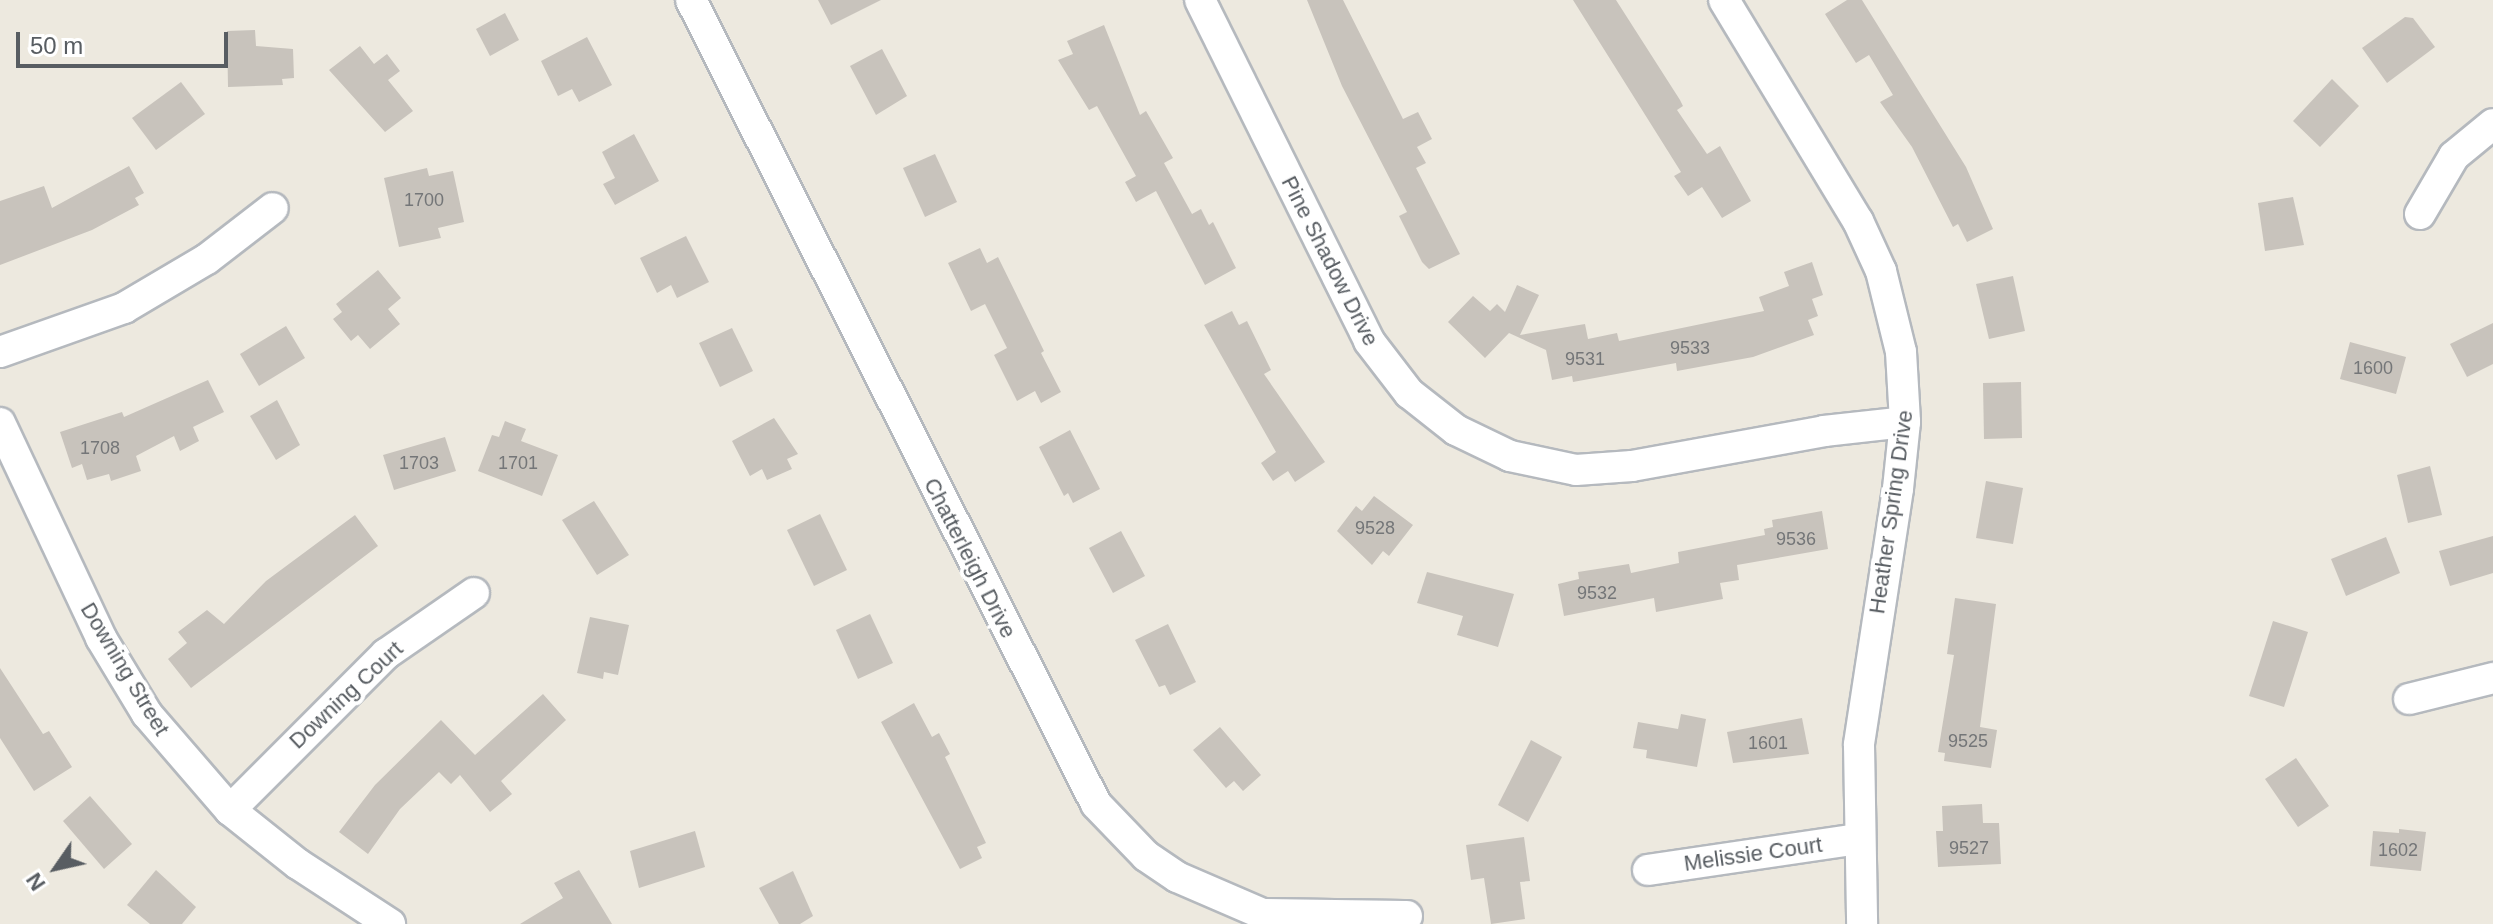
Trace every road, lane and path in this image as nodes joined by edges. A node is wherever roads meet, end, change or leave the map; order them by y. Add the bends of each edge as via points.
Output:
1 (691, 0) edge
2 (1200, 0) edge
3 (1724, 0) edge
4 (2493, 124) edge
5 (273, 208) dead end
6 (2420, 214) dead end
7 (0, 352) edge
8 (1905, 422) junction
9 (0, 423) edge
10 (474, 593) dead end
11 (2493, 678) edge
12 (2409, 699) dead end
13 (230, 810) junction
14 (1858, 839) junction
15 (1648, 870) dead end
16 (1407, 916) dead end
17 (1252, 917) edge
18 (390, 924) edge
19 (1862, 924) edge

1 - 17 street, Chatterleigh Drive via 1083,783 1146,856
2 - 8 street, Pine Shadow Drive via 1369,341 1409,393 1456,430 1510,456 1576,470 1632,466 1824,431
3 - 8 street, Heather Spring Drive via 1858,221 1881,271 1901,352
4 - 6 street via 2454,156
5 - 7 street via 207,259 124,308
8 - 14 street, Heather Spring Drive via 1862,714
9 - 13 street, Downing Street via 108,651 147,714
10 - 13 street, Downing Court via 386,654
11 - 12 street
13 - 18 street, Downing Street via 298,864
14 - 15 street, Melissie Court
14 - 19 street, Heather Spring Drive
16 - 17 street, Chatterleigh Drive

